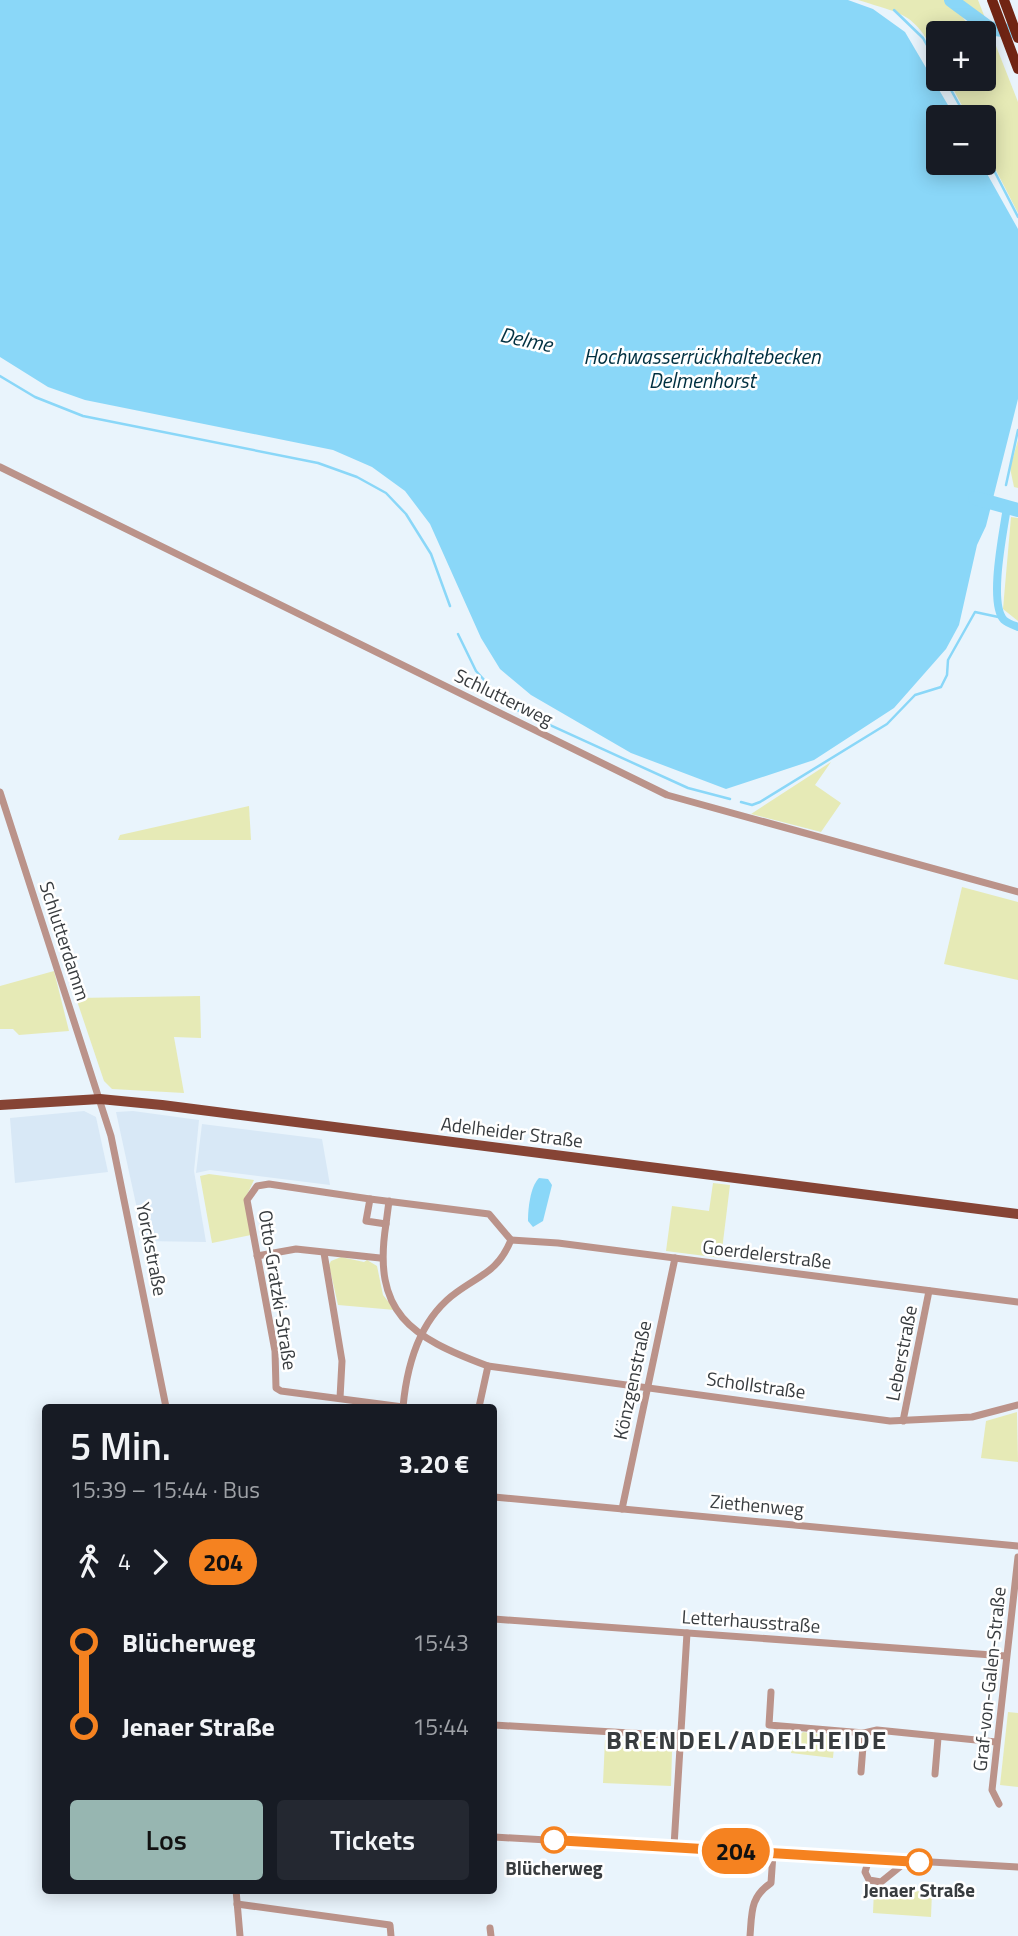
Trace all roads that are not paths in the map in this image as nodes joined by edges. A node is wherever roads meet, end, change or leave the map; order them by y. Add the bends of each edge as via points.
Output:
1 (992, 0) edge
2 (1004, 0) edge
3 (1011, 32) edge
4 (1018, 69) edge
5 (0, 467) edge
6 (0, 792) edge
7 (1018, 892) edge
8 (100, 1099) junction
9 (0, 1105) edge
10 (370, 1199) junction
11 (389, 1201) junction
12 (1018, 1214) edge
13 (386, 1223) junction
14 (512, 1240) junction
15 (324, 1253) junction
16 (257, 1256) junction
17 (380, 1258) junction
18 (675, 1258) junction
19 (929, 1290) junction
20 (1018, 1302) edge
21 (422, 1335) junction
22 (488, 1366) junction
23 (647, 1386) junction
24 (340, 1398) junction
25 (165, 1404) edge
26 (382, 1404) edge
27 (403, 1404) edge
28 (481, 1404) edge
29 (1018, 1405) edge
30 (903, 1421) junction
31 (497, 1497) edge
32 (622, 1509) junction
33 (1018, 1546) edge
34 (1018, 1557) edge
35 (497, 1619) edge
36 (687, 1633) junction
37 (1006, 1656) junction
38 (771, 1692) dead end
39 (497, 1725) edge
40 (864, 1733) junction
41 (681, 1736) junction
42 (937, 1738) junction
43 (996, 1742) junction
44 (861, 1772) dead end
45 (935, 1774) dead end
46 (999, 1804) dead end
47 (497, 1837) edge
48 (674, 1846) junction
49 (773, 1854) junction
50 (869, 1859) junction
51 (907, 1861) junction
52 (1018, 1867) edge
53 (236, 1894) edge
54 (237, 1904) junction
55 (240, 1936) edge
56 (391, 1936) edge
57 (750, 1936) edge

1 - 3 highway
2 - 3 highway
3 - 4 highway
5 - 7 street, Schlutterweg via 667,795
6 - 8 street, Schlutterdamm
8 - 9 main road, Adelheider Straße
8 - 12 main road, Adelheider Straße
8 - 25 street, Yorckstraße via 121,1175
10 - 11 street
10 - 13 street via 366,1221
10 - 16 street, Otto-Gratzki-Straße via 257,1186 247,1200
11 - 13 street
11 - 14 street via 489,1214
13 - 17 street
14 - 18 street, Goerdelerstraße
14 - 21 street via 497,1266 434,1311
15 - 16 street via 296,1249
15 - 17 street
15 - 24 street via 342,1362
16 - 24 street, Otto-Gratzki-Straße via 275,1350 276,1388
17 - 21 street, Schollstraße via 387,1295 397,1312
18 - 19 street, Goerdelerstraße
18 - 23 street, Könzgenstraße
19 - 20 street, Goerdelerstraße
19 - 30 street, Leberstraße
21 - 22 street, Schollstraße
21 - 27 street via 407,1371
22 - 23 street, Schollstraße
22 - 28 street
23 - 30 street, Schollstraße
23 - 32 street, Könzgenstraße
24 - 26 street, Otto-Gratzki-Straße
29 - 30 street, Schollstraße via 972,1417
31 - 32 street, Ziethenweg
32 - 33 street, Ziethenweg
34 - 37 street, Graf-von-Galen-Straße
35 - 36 street, Letterhausstraße
36 - 37 street, Letterhausstraße
36 - 41 street
37 - 43 street, Graf-von-Galen-Straße
38 - 40 street via 769,1725
39 - 41 street
40 - 42 street via 877,1730
40 - 44 street
41 - 48 street
42 - 43 street
42 - 45 street
43 - 46 street, Graf-von-Galen-Straße via 992,1790
47 - 48 street
48 - 49 street
49 - 50 street
49 - 57 street via 771,1883 753,1900
50 - 51 street
50 - 51 street via 865,1872 876,1882
51 - 52 street
53 - 54 street
54 - 55 street
54 - 56 street via 390,1925

